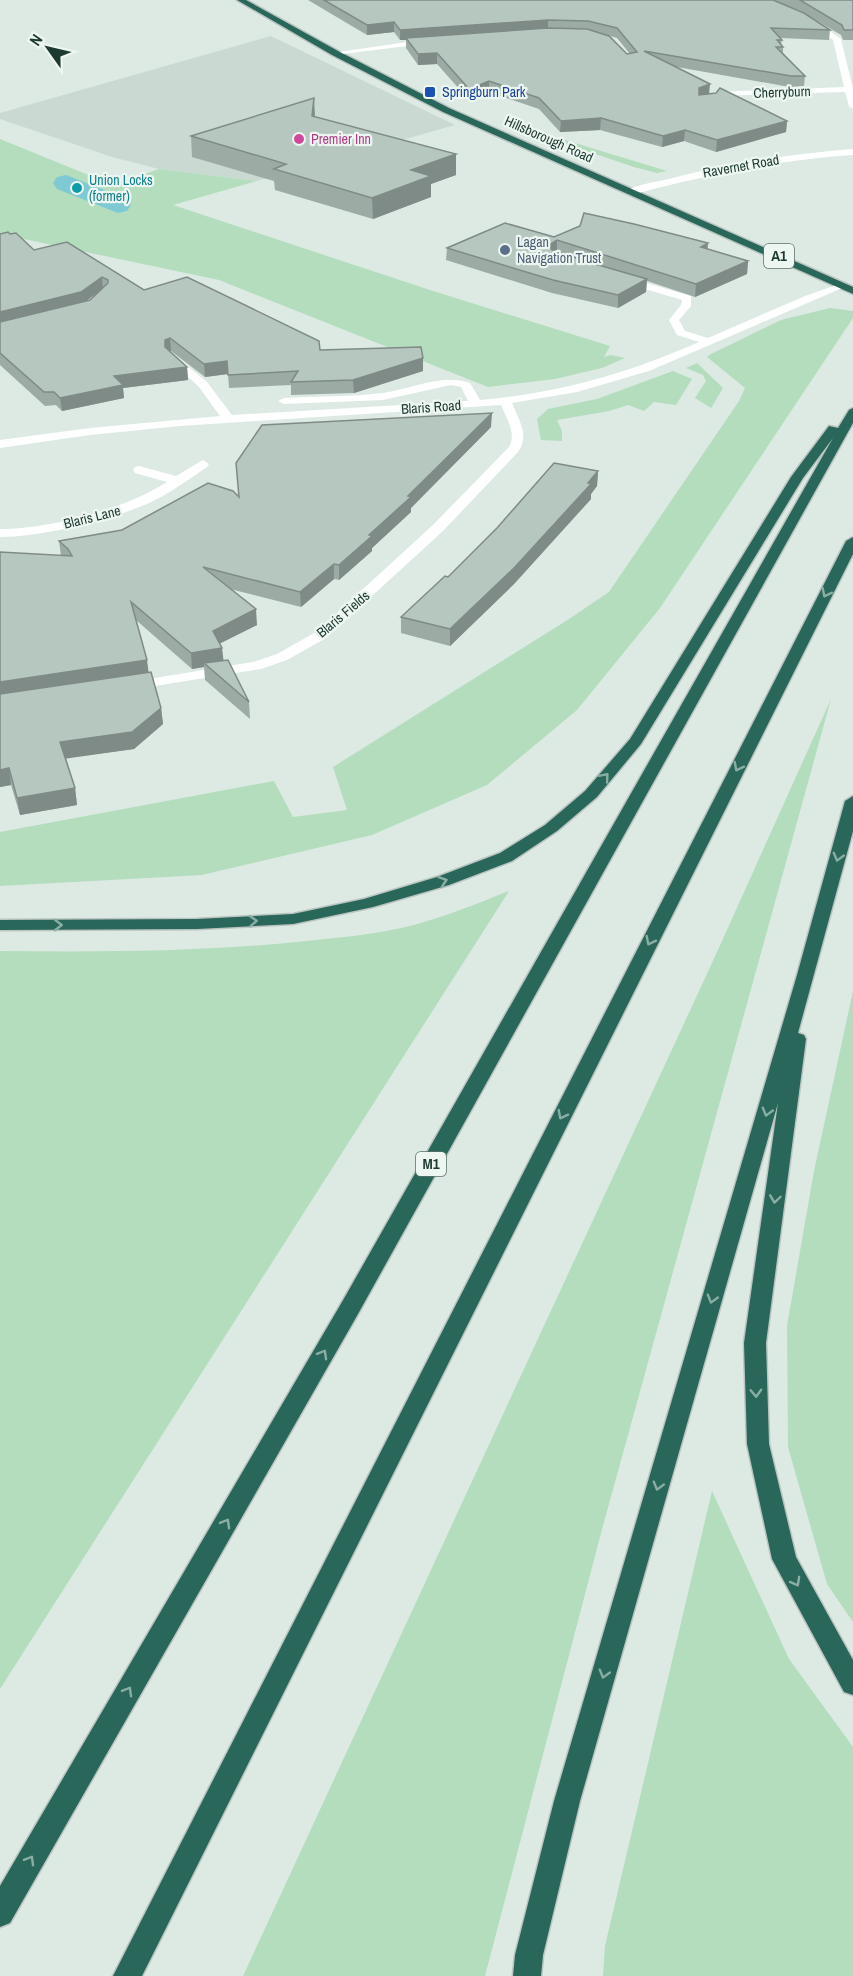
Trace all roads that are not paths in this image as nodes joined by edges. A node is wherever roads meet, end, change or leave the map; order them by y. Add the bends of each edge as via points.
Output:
1 (241, 0) edge
2 (807, 19) edge
3 (442, 40) edge
4 (335, 53) junction
5 (842, 54) junction
6 (853, 54) edge
7 (848, 89) junction
8 (703, 102) edge
9 (853, 106) edge
10 (853, 152) edge
11 (630, 192) junction
12 (614, 277) edge
13 (842, 286) junction
14 (853, 291) edge
15 (710, 342) junction
16 (172, 356) edge
17 (284, 401) dead end
18 (505, 401) junction
19 (853, 401) edge
20 (476, 404) junction
21 (853, 412) edge
22 (228, 419) junction
23 (0, 444) edge
24 (203, 464) dead end
25 (139, 470) dead end
26 (178, 481) junction
27 (0, 533) edge
28 (853, 541) edge
29 (116, 688) edge
30 (853, 801) edge
31 (0, 925) edge
32 (806, 975) junction
33 (853, 1684) edge
34 (1, 1912) edge
35 (127, 1976) edge
36 (527, 1976) edge

1 - 4 highway, Hillsborough Road / A1
2 - 5 street via 837,39
3 - 4 street
4 - 11 highway, Hillsborough Road / A1 via 446,110
5 - 6 street
5 - 7 street
7 - 8 street, Cherryburn via 711,94 712,100
7 - 9 street
10 - 11 street, Ravernet Road via 757,161
11 - 13 highway, Hillsborough Road / A1
12 - 15 street via 687,297 686,306 675,320 681,333
13 - 14 highway, Hillsborough Road / A1
13 - 15 street, Blaris Road
15 - 18 street, Blaris Road via 578,389
16 - 22 street via 196,375
17 - 20 street via 400,395 450,380 466,385
18 - 20 street, Blaris Road
18 - 29 street, Blaris Fields via 518,432 519,441 514,449 438,528 321,634 282,657 256,666
31 -> 19 highway via 197,924 293,919 443,881 506,857 551,828 591,794 636,741 797,477
20 - 22 street, Blaris Road
34 -> 21 highway, M1 via 402,1217
22 - 23 street, Blaris Road via 108,429
24 - 26 street, Blaris Lane
25 - 26 street
26 - 27 street, Blaris Lane via 125,509 69,523
28 -> 35 highway
30 -> 32 highway
32 -> 33 highway via 755,1343 758,1444 784,1559
32 -> 36 highway via 567,1801

